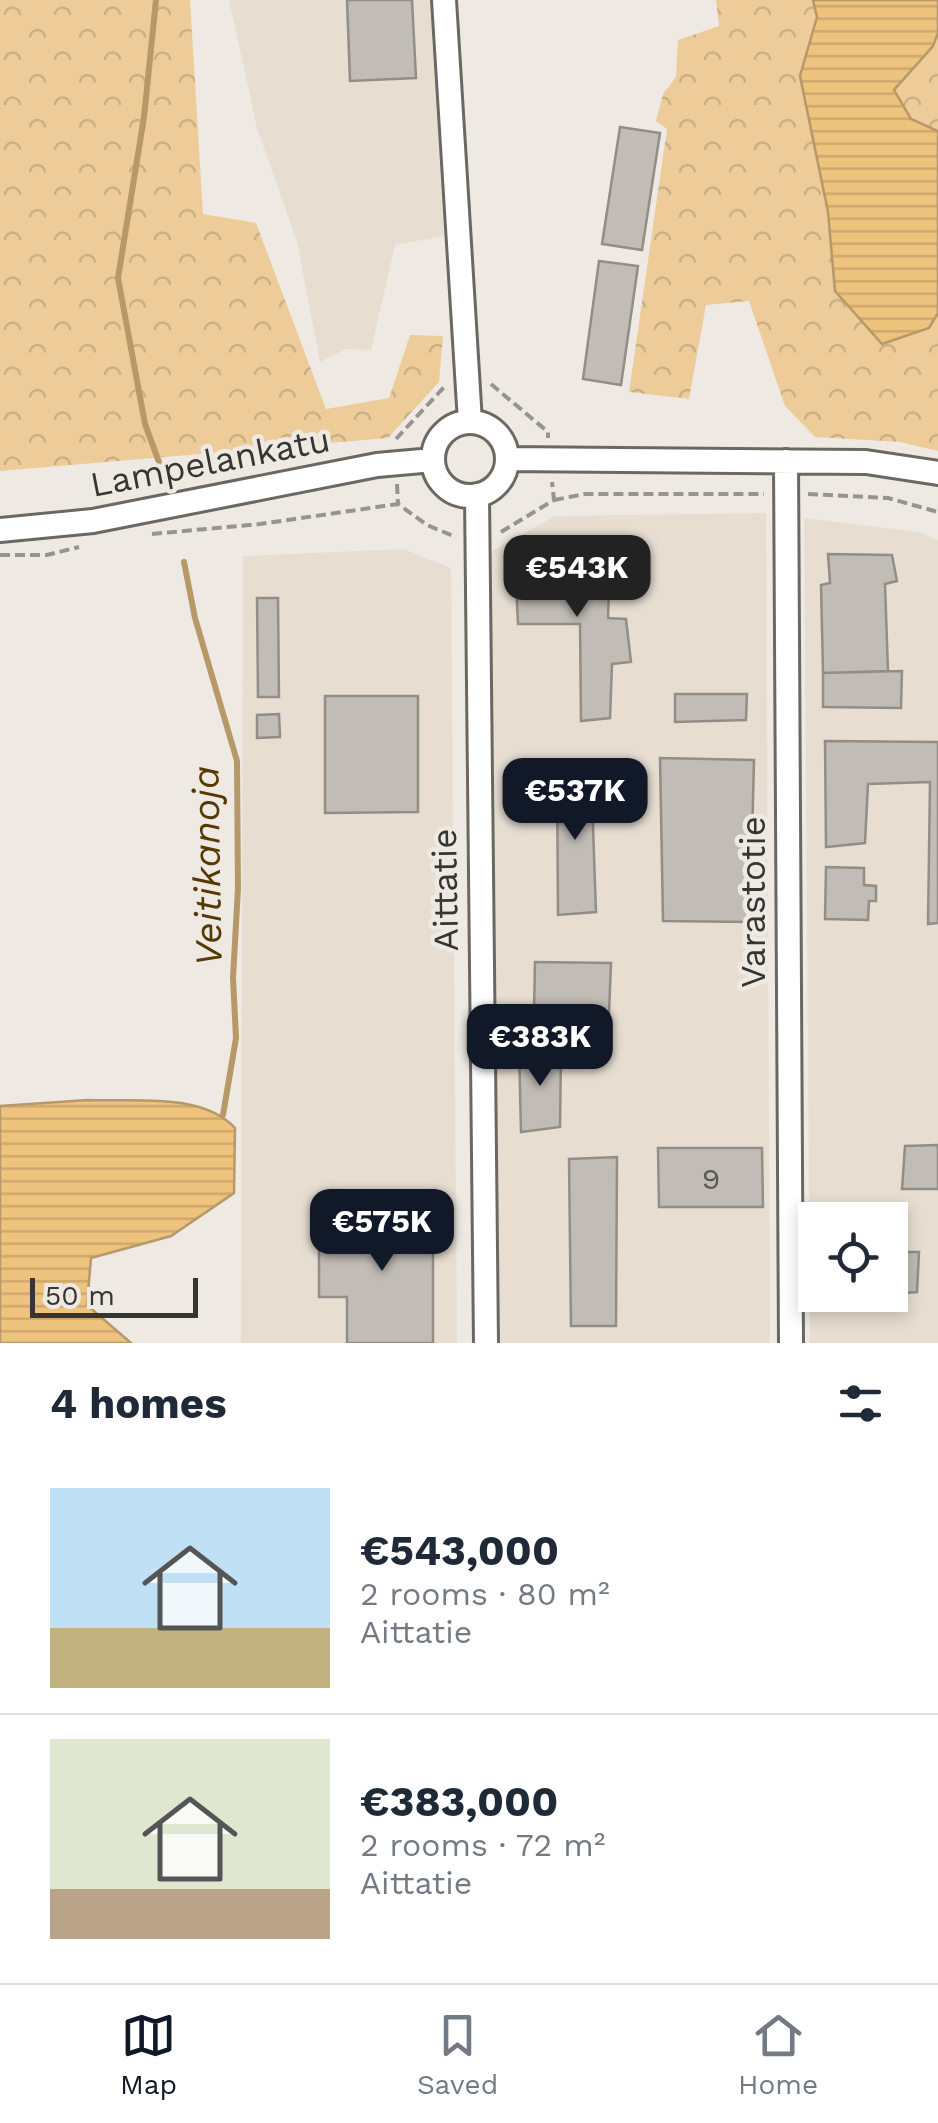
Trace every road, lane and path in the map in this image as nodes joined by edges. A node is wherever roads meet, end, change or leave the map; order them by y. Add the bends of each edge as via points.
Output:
1 (444, 0) edge
2 (467, 383) junction
3 (470, 422) junction
4 (507, 459) junction
5 (433, 460) junction
6 (550, 460) junction
7 (786, 461) junction
8 (397, 462) junction
9 (938, 474) edge
10 (786, 494) junction
11 (477, 496) junction
12 (554, 500) junction
13 (398, 504) junction
14 (938, 512) edge
15 (0, 530) edge
16 (151, 534) dead end
17 (476, 535) junction
18 (81, 546) dead end
19 (0, 555) edge
20 (486, 1343) edge
21 (790, 1343) edge

1 - 2 street
2 - 3 street
2 - 6 path via 486,382 522,407 548,432
2 - 8 path via 446,384 419,411 396,438
3 - 4 street via 500,437
3 - 5 street via 448,429
4 - 6 street
4 - 11 street via 499,483
5 - 8 street, Lampelankatu
5 - 11 street via 442,484
6 - 7 street
6 - 12 path
7 - 9 street via 866,462
7 - 10 street, Varastotie
8 - 13 path
8 - 15 street, Lampelankatu via 93,521
10 - 12 path via 585,494
10 - 14 path via 888,498
10 - 21 street, Varastotie
11 - 17 street, Aittatie
12 - 17 path via 502,532
13 - 16 path
13 - 17 path via 452,537
17 - 20 street, Aittatie
18 - 19 path

